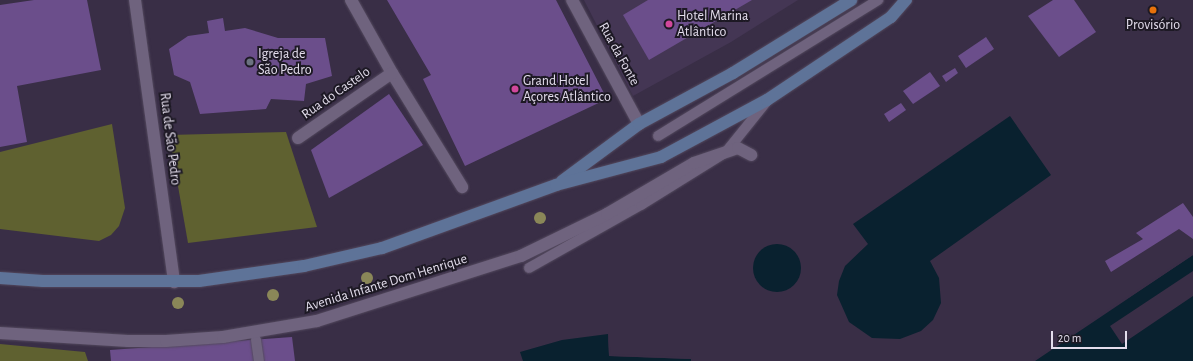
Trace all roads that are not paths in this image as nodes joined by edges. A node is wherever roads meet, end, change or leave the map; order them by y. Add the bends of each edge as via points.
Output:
1 (135, 0) edge
2 (351, 0) edge
3 (572, 0) edge
4 (851, 0) edge
5 (878, 0) edge
6 (906, 0) edge
7 (392, 72) junction
8 (767, 100) junction
9 (639, 124) junction
10 (658, 136) dead end
11 (298, 138) dead end
12 (726, 152) junction
13 (751, 155) dead end
14 (556, 185) junction
15 (462, 187) dead end
16 (529, 268) dead end
17 (0, 278) edge
18 (174, 282) junction
19 (0, 333) edge
20 (256, 340) dead end
21 (259, 361) edge

1 - 18 street, Rua de São Pedro
2 - 7 street
3 - 9 street, Rua da Fonte
4 - 9 main road via 733,73
5 - 10 lane
6 - 8 main road via 891,17
7 - 11 street, Rua do Castelo
7 - 15 street
8 - 12 lane
8 - 14 main road via 661,157
9 - 14 main road
12 - 13 street, Avenida Infante Dom Henrique via 738,148
12 - 16 lane via 641,205
12 - 19 street, Avenida Infante Dom Henrique via 694,163 607,214 521,256 317,321 224,337 166,341
14 - 18 main road via 382,248 304,266
17 - 18 main road via 43,281
20 - 21 lane

